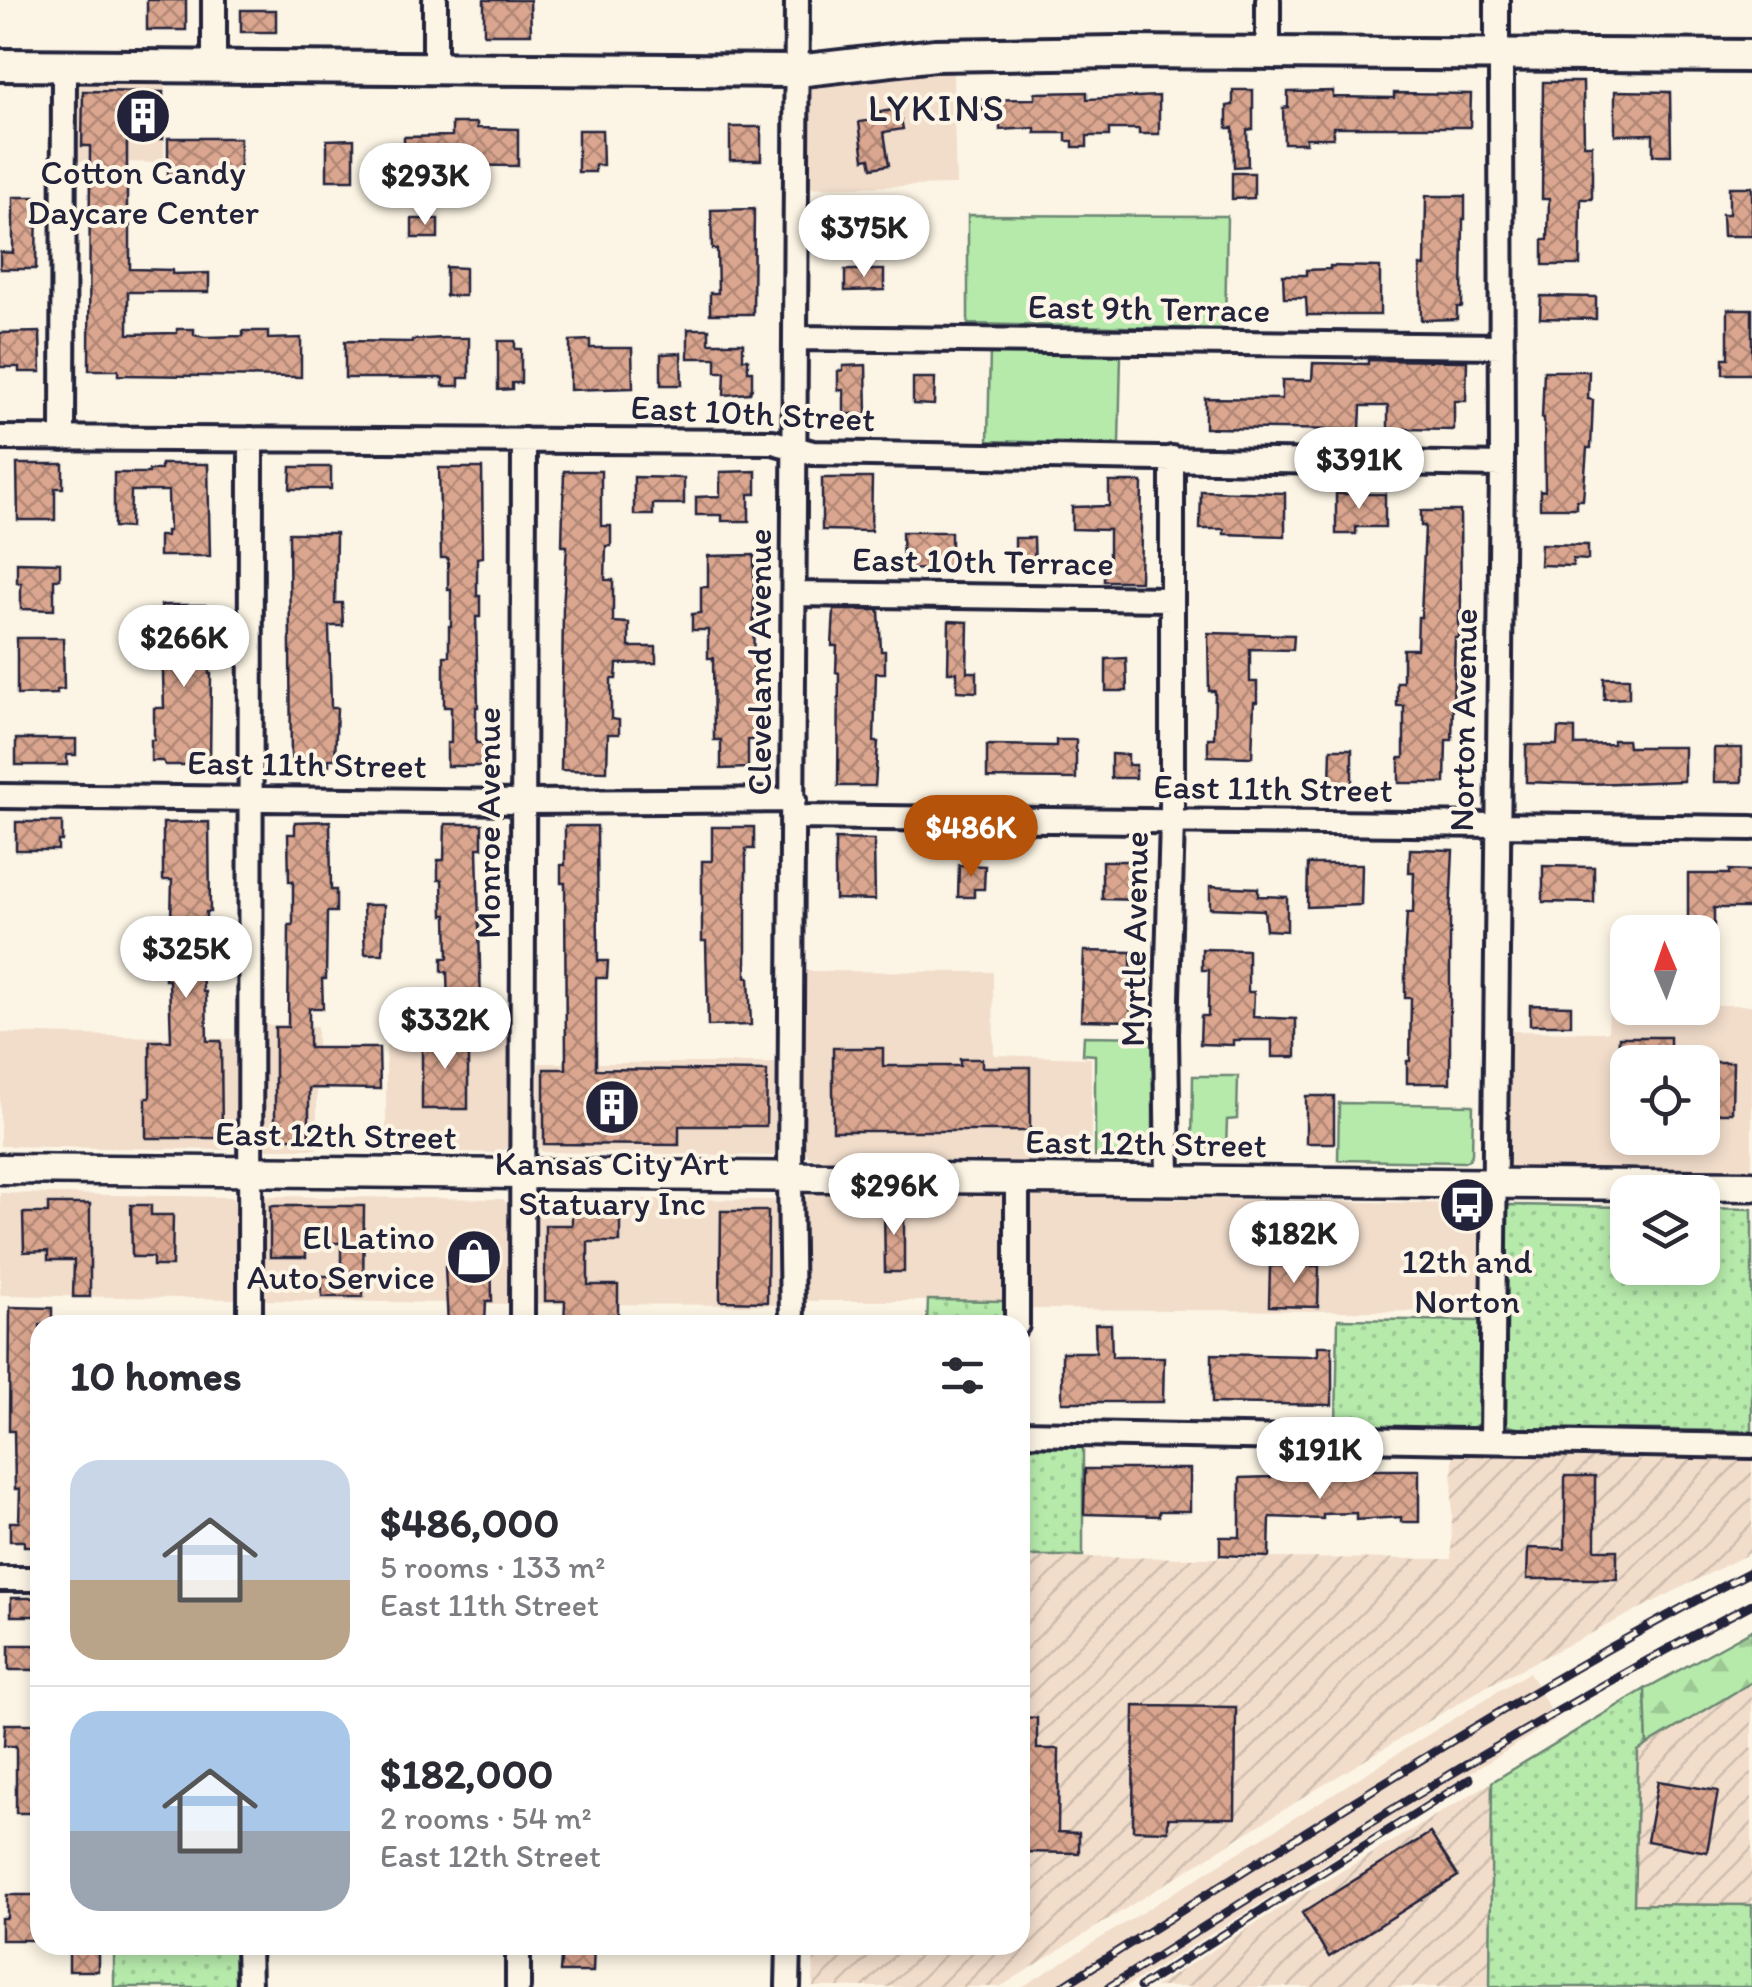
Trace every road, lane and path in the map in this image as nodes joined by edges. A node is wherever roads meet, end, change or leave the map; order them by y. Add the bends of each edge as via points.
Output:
1 (214, 0) edge
2 (434, 0) edge
3 (798, 0) edge
4 (1268, 0) edge
5 (1498, 0) edge
6 (1268, 54) junction
7 (1501, 54) junction
8 (1752, 56) edge
9 (0, 65) edge
10 (64, 66) junction
11 (214, 67) junction
12 (435, 69) junction
13 (797, 71) junction
14 (795, 338) junction
15 (1502, 346) junction
16 (0, 438) edge
17 (63, 439) junction
18 (252, 439) junction
19 (524, 440) junction
20 (794, 448) junction
21 (1172, 458) junction
22 (1502, 464) junction
23 (794, 594) junction
24 (1171, 599) junction
25 (0, 796) edge
26 (250, 798) junction
27 (523, 802) junction
28 (794, 808) junction
29 (1172, 821) junction
30 (1497, 826) junction
31 (1752, 828) edge
32 (0, 1169) edge
33 (250, 1171) junction
34 (523, 1174) junction
35 (790, 1177) junction
36 (1017, 1179) junction
37 (1168, 1181) junction
38 (1493, 1184) junction
39 (1752, 1186) edge
40 (250, 1315) edge
41 (522, 1315) edge
42 (792, 1315) edge
43 (1017, 1315) edge
44 (1030, 1433) edge
45 (1492, 1440) junction
46 (1752, 1446) edge
47 (0, 1579) edge
48 (30, 1580) edge
49 (248, 1955) edge
50 (518, 1955) edge
51 (789, 1955) edge
52 (248, 1987) edge
53 (518, 1987) edge
54 (788, 1987) edge

1 - 11 street
2 - 12 street
3 - 13 street, Cleveland Avenue
4 - 6 street
5 - 7 street, Norton Avenue
6 - 7 main road
6 - 13 main road via 935,56
7 - 8 main road
7 - 15 street, Norton Avenue
9 - 10 main road
10 - 11 main road
10 - 17 street
11 - 12 main road
12 - 13 main road
13 - 14 street, Cleveland Avenue
14 - 15 street, East 9th Terrace
14 - 20 street, Cleveland Avenue
15 - 22 street, Norton Avenue
16 - 17 street, East 10th Street
17 - 18 street, East 10th Street
18 - 19 street, East 10th Street
18 - 26 street
19 - 20 street, East 10th Street via 773,442
19 - 27 street, Monroe Avenue
20 - 21 street, East 10th Street
20 - 23 street, Cleveland Avenue
21 - 22 street, East 10th Street
21 - 24 street, Myrtle Avenue
22 - 30 street, Norton Avenue
23 - 24 street, East 10th Terrace
23 - 28 street, Cleveland Avenue
24 - 29 street, Myrtle Avenue
25 - 26 street, East 11th Street
26 - 27 street, East 11th Street
26 - 33 street
27 - 28 street, East 11th Street
27 - 34 street, Monroe Avenue
28 - 29 street, East 11th Street
28 - 35 street, Cleveland Avenue
29 - 30 street, East 11th Street
29 - 37 street, Myrtle Avenue
30 - 31 street, East 11th Street
30 - 38 street, Norton Avenue
32 - 33 street, East 12th Street
33 - 34 street, East 12th Street
33 - 40 street
34 - 35 street, East 12th Street
34 - 41 street, Monroe Avenue
35 - 36 street, East 12th Street
35 - 42 street, Cleveland Avenue
36 - 37 street, East 12th Street
36 - 43 street
37 - 38 street, East 12th Street
38 - 39 street, East 12th Street
38 - 45 street, Norton Avenue
44 - 45 street
45 - 46 street
47 - 48 street
49 - 52 street
50 - 53 street
51 - 54 street

